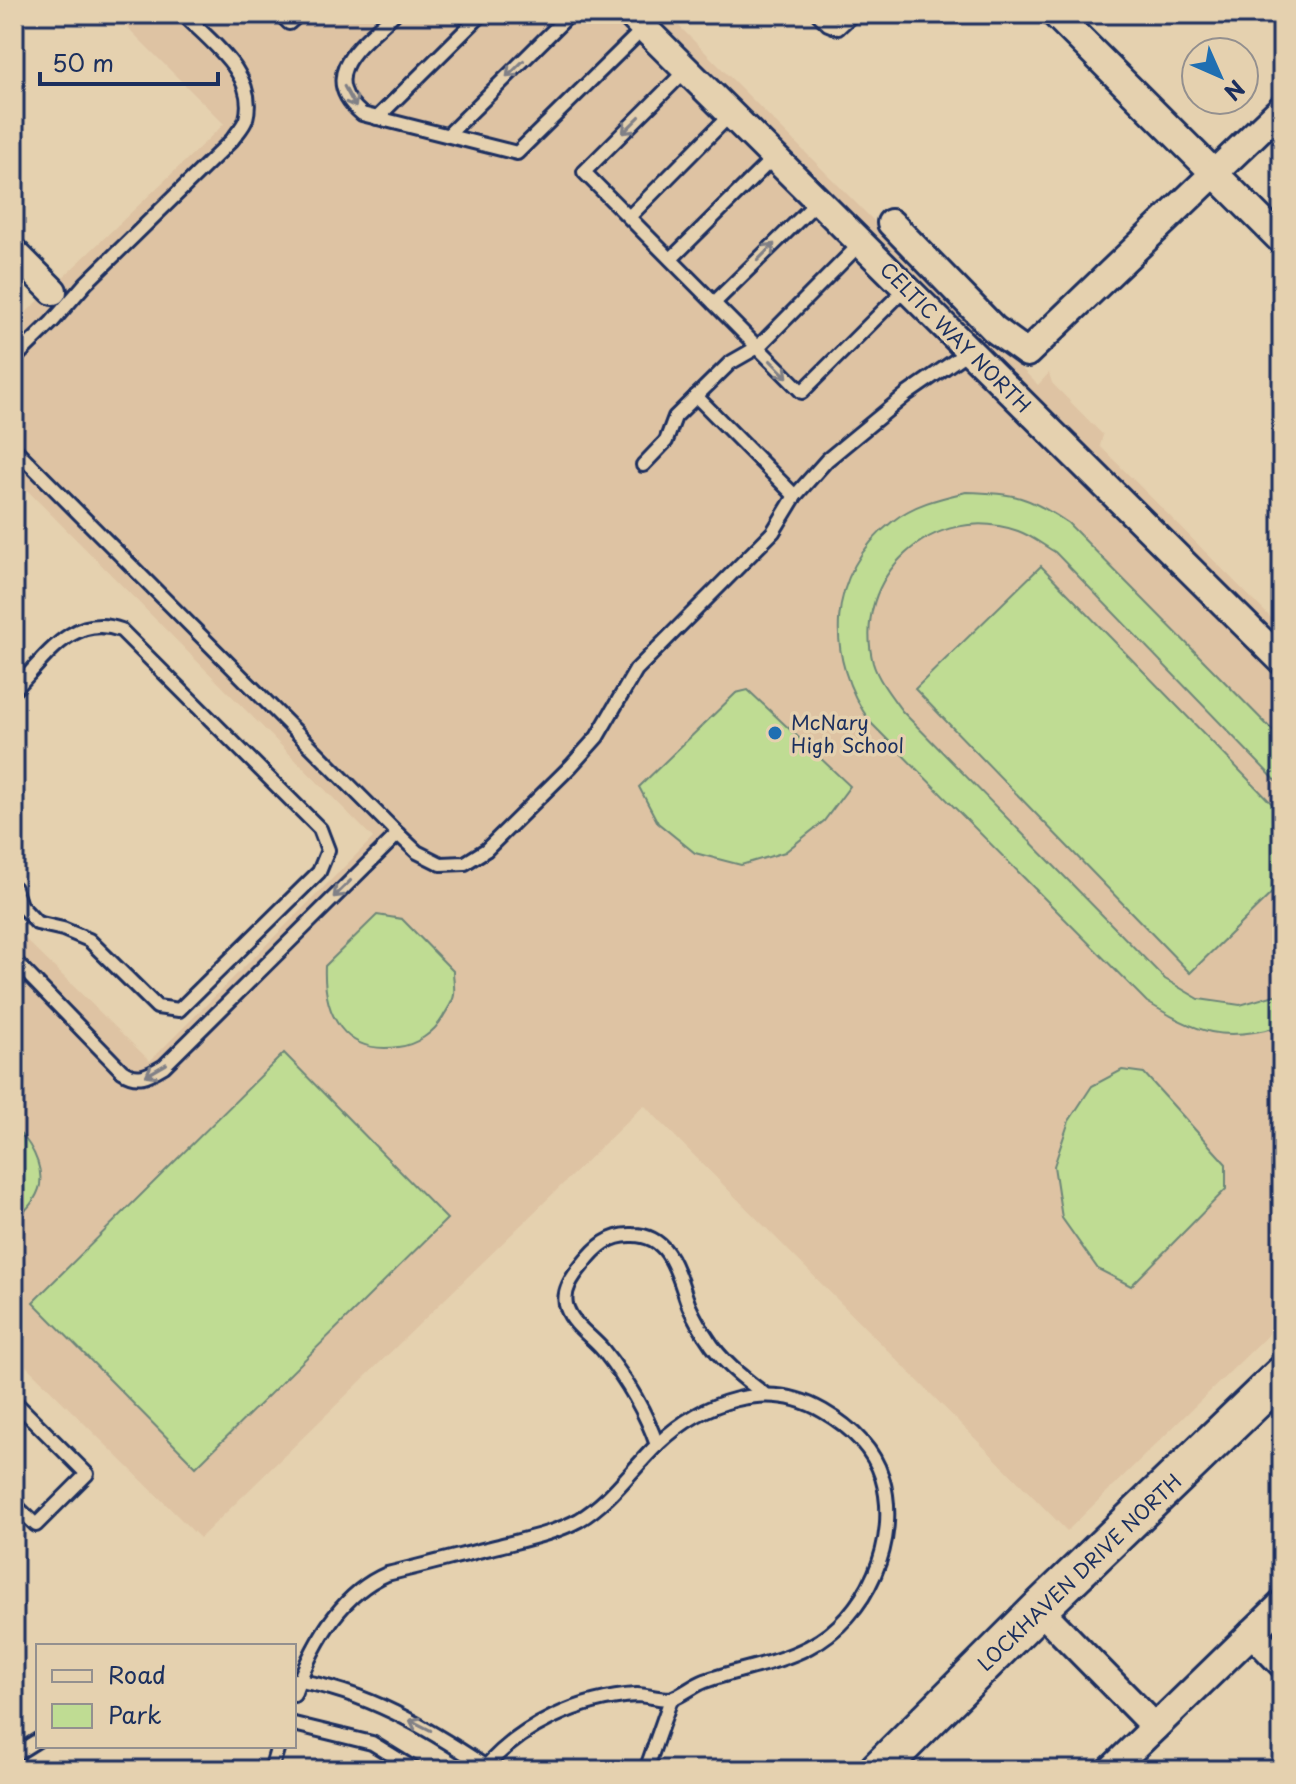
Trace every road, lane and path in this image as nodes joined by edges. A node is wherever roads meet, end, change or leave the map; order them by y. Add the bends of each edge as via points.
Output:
1 (183, 14) edge
2 (280, 14) edge
3 (299, 14) edge
4 (394, 14) edge
5 (482, 14) edge
6 (570, 14) edge
7 (818, 14) edge
8 (853, 14) edge
9 (1055, 14) edge
10 (637, 21) edge
11 (686, 70) junction
12 (1282, 108) edge
13 (731, 114) junction
14 (377, 118) junction
15 (448, 135) junction
16 (774, 157) junction
17 (1215, 173) junction
18 (818, 201) junction
19 (629, 217) junction
20 (891, 223) dead end
21 (1282, 241) edge
22 (861, 243) junction
23 (14, 252) edge
24 (671, 259) junction
25 (906, 288) junction
26 (53, 291) dead end
27 (714, 303) junction
28 (758, 347) junction
29 (969, 351) junction
30 (14, 359) edge
31 (696, 396) junction
32 (14, 448) edge
33 (643, 465) dead end
34 (795, 496) junction
35 (1282, 661) edge
36 (14, 690) edge
37 (398, 834) junction
38 (14, 888) edge
39 (14, 960) edge
40 (1282, 1375) edge
41 (763, 1393) junction
42 (14, 1401) edge
43 (657, 1445) junction
44 (14, 1504) edge
45 (1282, 1604) edge
46 (1039, 1609) junction
47 (1252, 1633) junction
48 (1282, 1664) edge
49 (297, 1680) edge
50 (671, 1699) junction
51 (296, 1724) edge
52 (1155, 1727) junction
53 (36, 1741) edge
54 (277, 1748) edge
55 (14, 1755) edge
56 (484, 1768) edge
57 (271, 1770) edge
58 (416, 1770) edge
59 (646, 1770) edge
60 (878, 1770) edge
61 (1111, 1770) edge

1 - 30 lane via 234,66 246,91 246,120
2 - 3 lane via 289,23
4 -> 14 lane via 347,60 341,74 352,105
5 - 14 lane
6 -> 15 lane
7 - 8 lane via 838,28
9 - 17 street
10 - 11 street, CELTIC WAY NORTH
10 - 15 lane via 517,153
11 - 13 street, CELTIC WAY NORTH
11 -> 19 lane via 584,172
12 - 17 street
13 - 16 street, CELTIC WAY NORTH
13 - 19 lane
14 - 15 lane
16 - 18 street, CELTIC WAY NORTH
16 - 24 lane
17 - 20 street via 1027,353 994,329
17 - 21 street
18 - 22 street, CELTIC WAY NORTH
27 -> 18 lane
19 - 24 lane
22 - 25 street, CELTIC WAY NORTH
22 - 28 lane
23 - 26 street
24 - 27 lane
28 -> 25 lane via 802,392
25 - 29 street, CELTIC WAY NORTH
27 - 28 lane
28 - 31 lane via 730,363
29 - 34 lane via 851,439
29 - 35 street, CELTIC WAY NORTH
31 - 33 lane
31 - 34 lane
32 - 37 lane
34 - 37 lane via 773,532 636,670 597,737 486,850 465,863 441,864
36 - 38 lane via 70,632 107,625 121,630 320,829 328,850 319,872 179,1010 157,1007 89,940 37,923 20,905
37 -> 39 lane via 164,1066 140,1078 122,1071
40 - 46 street, LOCKHAVEN DRIVE NORTH
41 - 43 lane via 704,1412
41 - 43 lane via 732,1370 708,1340 664,1248 638,1235 609,1239 575,1274 566,1305 627,1382
41 - 50 lane via 820,1409 867,1447 887,1493 883,1549 863,1598 828,1635 793,1655 702,1682
42 - 44 lane via 87,1474 36,1525
43 - 49 lane via 580,1519 367,1583 330,1622
45 - 47 street
46 - 52 street
46 - 60 street, LOCKHAVEN DRIVE NORTH
47 - 48 street
47 - 52 street
56 -> 49 lane via 392,1710
50 - 56 lane via 638,1695 568,1711 523,1734
50 - 59 lane
51 - 58 lane via 372,1743
52 - 61 street
53 - 55 lane
54 - 57 lane

